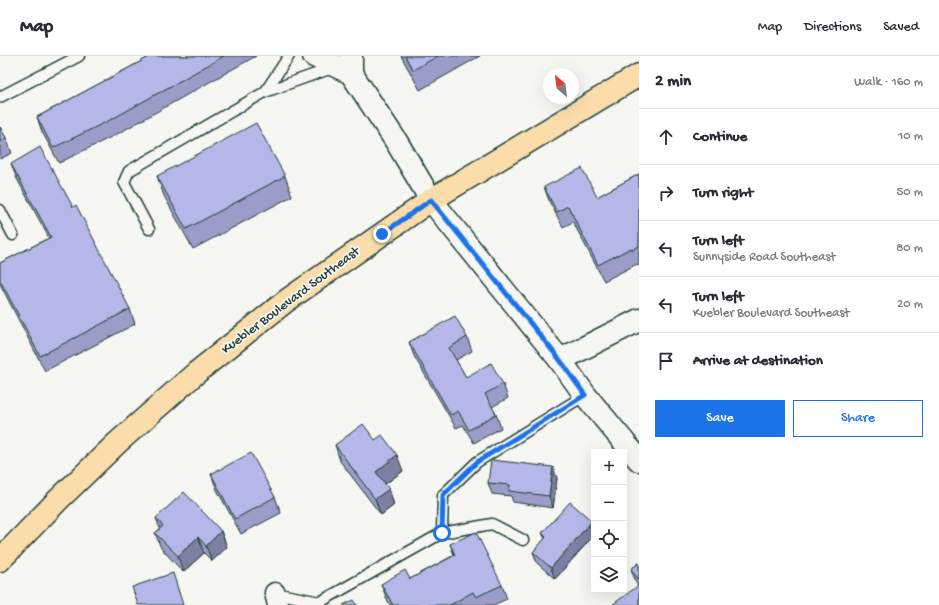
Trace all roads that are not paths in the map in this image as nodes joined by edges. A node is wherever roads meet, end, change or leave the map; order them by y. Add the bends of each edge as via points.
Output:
1 (79, 56) edge
2 (289, 56) edge
3 (314, 56) edge
4 (346, 65) edge
5 (639, 75) edge
6 (265, 92) junction
7 (0, 96) edge
8 (431, 200) junction
9 (0, 210) edge
10 (149, 228) dead end
11 (13, 235) dead end
12 (639, 320) edge
13 (560, 360) junction
14 (585, 395) junction
15 (639, 460) edge
16 (442, 533) junction
17 (523, 540) dead end
18 (0, 560) edge
19 (277, 599) edge

1 - 7 lane
2 - 6 lane
3 - 4 main road
4 - 6 lane
4 - 8 main road
5 - 8 main road, Kuebler Boulevard Southeast
6 - 10 lane via 129,171 124,182
8 - 13 main road
8 - 18 main road, Kuebler Boulevard Southeast via 286,301 196,373 112,448
9 - 11 lane
12 - 13 main road
13 - 14 main road
14 - 15 main road
14 - 16 lane via 477,462 443,495
16 - 17 lane via 492,524
16 - 19 lane via 320,602

